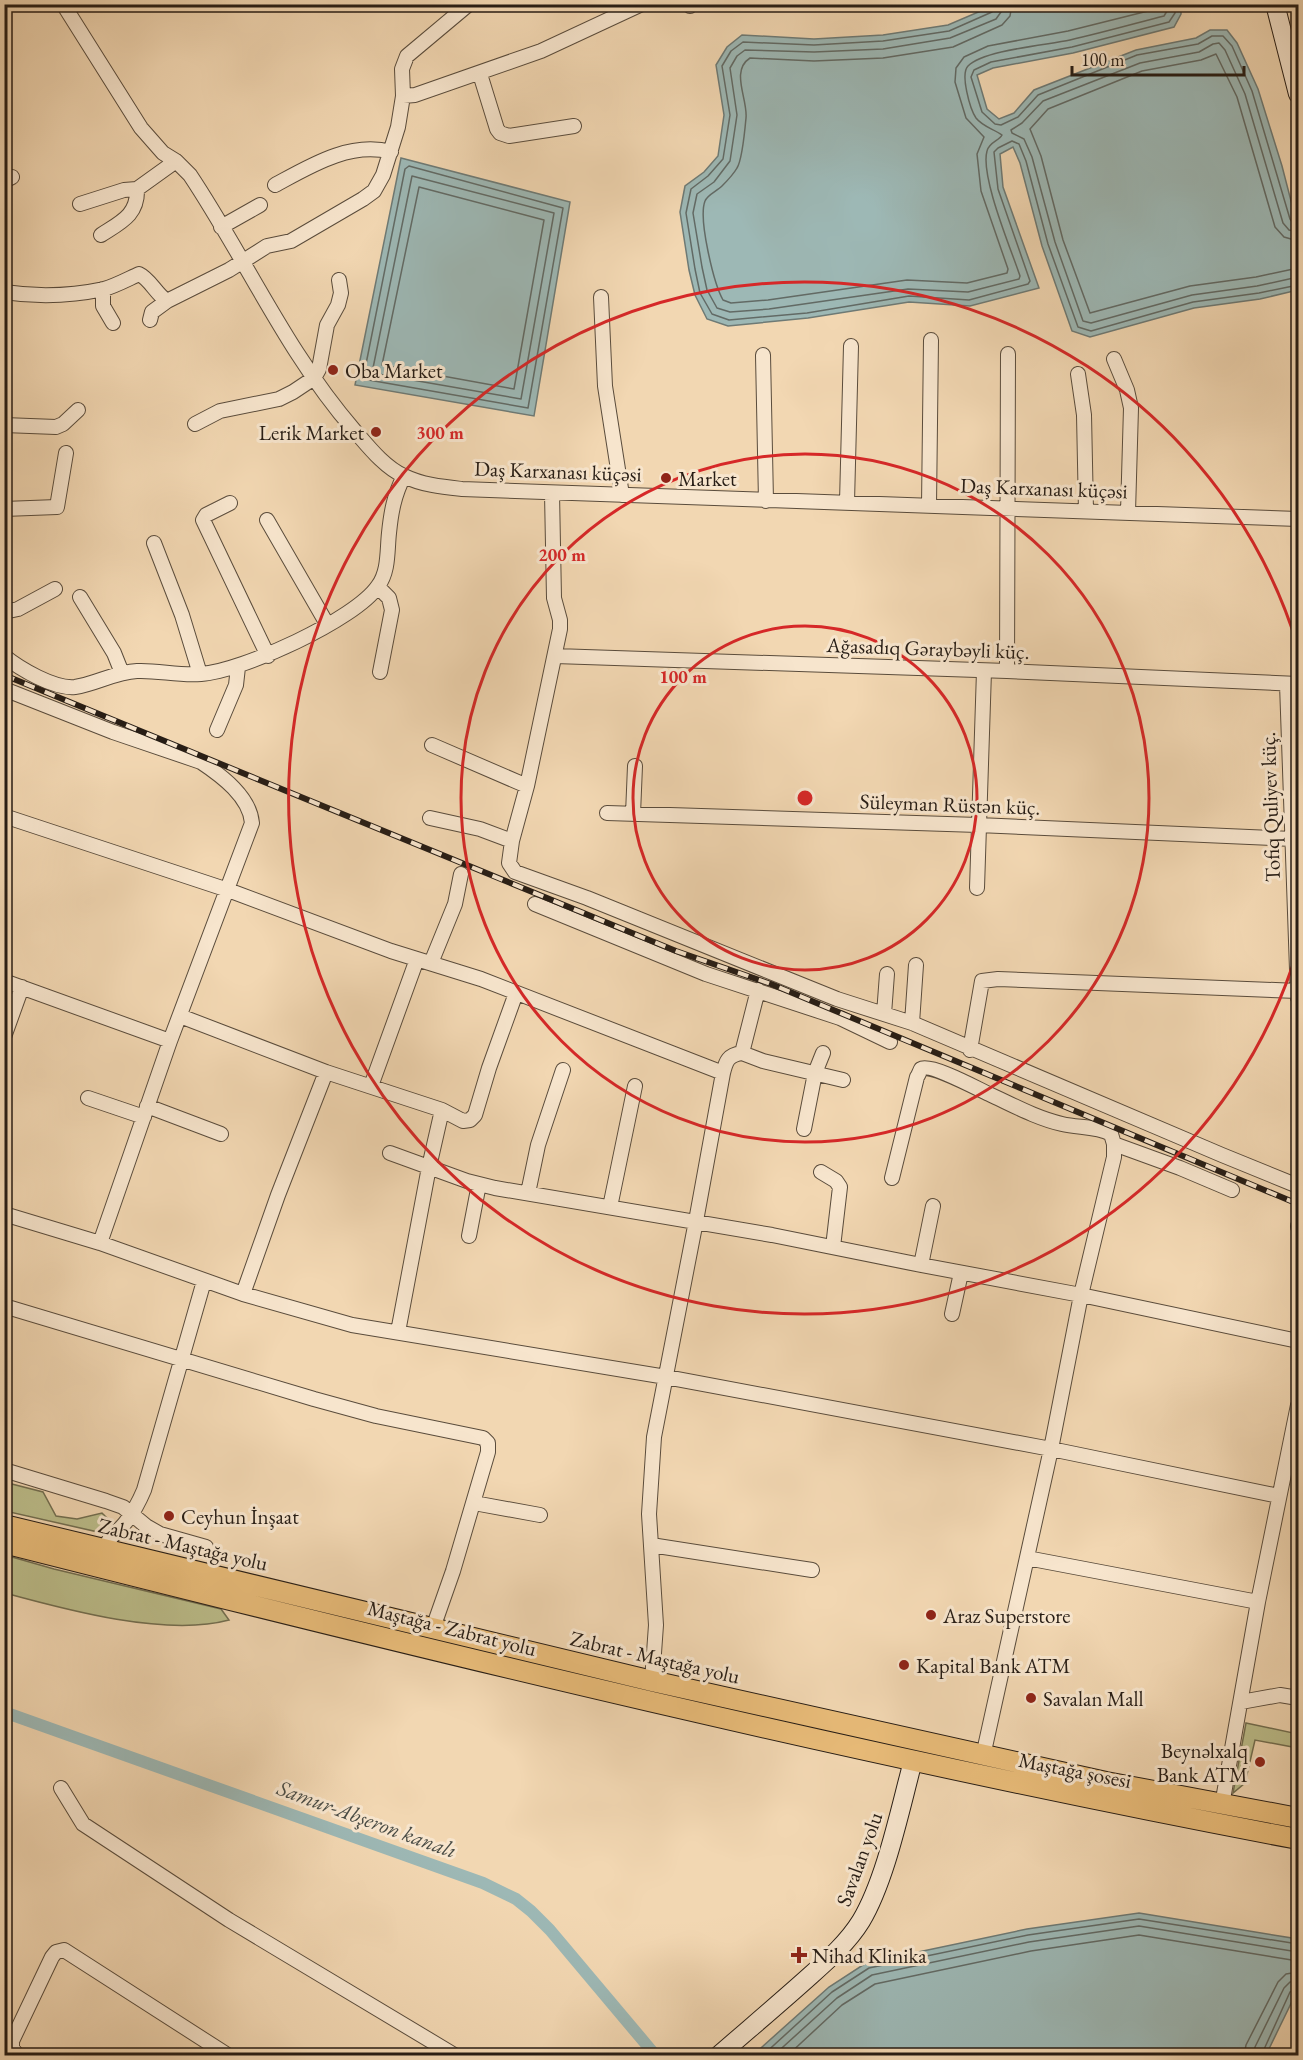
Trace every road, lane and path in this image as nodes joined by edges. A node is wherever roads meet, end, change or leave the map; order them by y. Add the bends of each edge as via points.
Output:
1 (63, 4) edge
2 (469, 4) edge
3 (642, 4) edge
4 (1275, 4) edge
5 (480, 74) junction
6 (1299, 94) edge
7 (404, 96) junction
8 (574, 126) dead end
9 (391, 152) junction
10 (176, 161) junction
11 (275, 185) dead end
12 (137, 189) junction
13 (80, 204) dead end
14 (260, 205) dead end
15 (221, 227) junction
16 (101, 235) dead end
17 (242, 262) junction
18 (339, 280) dead end
19 (103, 289) junction
20 (4, 292) edge
21 (601, 297) dead end
22 (167, 301) junction
23 (150, 320) dead end
24 (112, 323) dead end
25 (931, 340) dead end
26 (851, 346) dead end
27 (1008, 354) dead end
28 (763, 355) dead end
29 (1114, 359) dead end
30 (1078, 374) dead end
31 (314, 378) junction
32 (78, 410) dead end
33 (195, 424) dead end
34 (4, 425) edge
35 (66, 453) dead end
36 (404, 476) junction
37 (552, 493) junction
38 (622, 495) junction
39 (766, 501) junction
40 (847, 502) junction
41 (230, 503) dead end
42 (929, 505) junction
43 (1007, 507) junction
44 (4, 509) edge
45 (1086, 511) junction
46 (1128, 512) junction
47 (1299, 519) edge
48 (267, 520) dead end
49 (154, 543) dead end
50 (378, 587) junction
51 (55, 589) dead end
52 (80, 597) dead end
53 (4, 612) edge
54 (327, 624) junction
55 (4, 656) edge
56 (268, 656) junction
57 (555, 656) junction
58 (238, 667) junction
59 (984, 671) junction
60 (1007, 671) junction
61 (380, 672) dead end
62 (122, 673) junction
63 (200, 674) junction
64 (1293, 684) edge
65 (4, 689) edge
66 (217, 730) dead end
67 (432, 746) dead end
68 (635, 766) dead end
69 (528, 786) junction
70 (607, 813) dead end
71 (633, 814) junction
72 (4, 816) edge
73 (430, 818) dead end
74 (978, 825) junction
75 (1292, 839) junction
76 (512, 841) junction
77 (461, 874) dead end
78 (977, 888) dead end
79 (228, 890) junction
80 (535, 904) dead end
81 (417, 959) junction
82 (431, 963) junction
83 (916, 965) dead end
84 (887, 974) dead end
85 (4, 981) edge
86 (22, 987) junction
87 (758, 990) junction
88 (1298, 991) edge
89 (516, 993) junction
90 (1299, 1000) edge
91 (884, 1014) junction
92 (180, 1016) junction
93 (912, 1023) junction
94 (4, 1038) edge
95 (170, 1041) junction
96 (890, 1042) dead end
97 (970, 1050) junction
98 (742, 1053) junction
99 (823, 1053) dead end
100 (563, 1070) dead end
101 (326, 1072) junction
102 (723, 1073) junction
103 (815, 1073) junction
104 (843, 1080) dead end
105 (371, 1086) junction
106 (635, 1086) dead end
107 (88, 1098) dead end
108 (442, 1110) junction
109 (146, 1112) junction
110 (804, 1129) dead end
111 (221, 1134) dead end
112 (1114, 1144) junction
113 (390, 1153) dead end
114 (429, 1167) junction
115 (821, 1172) dead end
116 (892, 1178) dead end
117 (479, 1184) junction
118 (1299, 1186) edge
119 (1232, 1190) dead end
120 (528, 1193) junction
121 (933, 1206) dead end
122 (610, 1207) junction
123 (4, 1214) edge
124 (696, 1221) junction
125 (469, 1236) dead end
126 (100, 1243) junction
127 (833, 1247) junction
128 (921, 1265) junction
129 (961, 1273) junction
130 (204, 1281) junction
131 (243, 1294) junction
132 (1081, 1295) junction
133 (4, 1306) edge
134 (952, 1314) dead end
135 (398, 1332) junction
136 (1299, 1341) edge
137 (181, 1361) junction
138 (666, 1377) junction
139 (1299, 1405) edge
140 (1051, 1449) junction
141 (4, 1470) edge
142 (1279, 1496) junction
143 (474, 1503) junction
144 (132, 1514) junction
145 (540, 1515) dead end
146 (4, 1525) edge
147 (4, 1543) edge
148 (651, 1545) junction
149 (206, 1547) dead end
150 (104, 1550) junction
151 (1027, 1558) junction
152 (812, 1570) dead end
153 (1258, 1602) junction
154 (433, 1628) junction
155 (652, 1682) junction
156 (1299, 1698) edge
157 (1241, 1702) junction
158 (918, 1741) junction
159 (984, 1756) junction
160 (913, 1761) junction
161 (61, 1788) dead end
162 (1222, 1804) junction
163 (1299, 1818) edge
164 (1299, 1839) edge
165 (18, 2055) edge
166 (229, 2055) edge
167 (456, 2055) edge
168 (718, 2055) edge

1 - 10 street, Daş Karxanası küçəsi via 141,128 162,153
2 - 7 street via 407,56 402,69
3 - 5 street
4 - 6 street
5 - 7 street
5 - 8 street via 500,133 508,136
7 - 9 street
9 - 11 street via 378,148 354,150 307,167
9 - 17 street via 379,185 363,200 291,241 267,246
10 - 12 street
10 - 15 street, Daş Karxanası küçəsi via 190,175
12 - 13 street
12 - 16 street via 132,212
14 - 15 street
15 - 17 street, Daş Karxanası küçəsi
17 - 22 street
17 - 31 street, Daş Karxanası küçəsi
18 - 31 street via 338,305 327,326
19 - 20 street via 51,296
19 - 22 street via 139,274
19 - 24 street via 104,306
21 - 38 street via 605,386
22 - 23 street via 152,312
25 - 42 street
26 - 40 street
27 - 43 street
28 - 39 street
29 - 46 street via 1131,408
30 - 45 street via 1084,415
31 - 33 street via 279,399 220,411
31 - 36 street, Daş Karxanası küçəsi via 367,445
32 - 34 street via 56,427
35 - 44 street via 57,507
36 - 37 street, Daş Karxanası küçəsi via 462,489
36 - 50 street via 393,502 386,566
37 - 38 street, Daş Karxanası küçəsi
37 - 57 street via 554,598 560,620
38 - 39 street, Daş Karxanası küçəsi
39 - 40 street, Daş Karxanası küçəsi
40 - 42 street, Daş Karxanası küçəsi
41 - 56 street via 203,520
42 - 43 street, Daş Karxanası küçəsi
43 - 45 street, Daş Karxanası küçəsi
43 - 60 street
45 - 46 street, Daş Karxanası küçəsi
46 - 47 street, Daş Karxanası küçəsi
48 - 54 street
49 - 63 street
50 - 54 street via 356,607
50 - 61 street via 389,598 392,610
51 - 53 street via 18,609
52 - 62 street
54 - 56 street
55 - 62 street via 44,680 63,686 75,687
56 - 58 street
57 - 59 street, Ağasadıq Gəraybəyli küç.
57 - 69 street
58 - 63 street
58 - 66 street via 236,685
59 - 60 street, Ağasadıq Gəraybəyli küç.
59 - 74 street
60 - 64 street, Ağasadıq Gəraybəyli küç.
62 - 63 street
64 - 75 street, Tofiq Quliyev küç.
65 - 79 street via 212,769 251,812 252,823
67 - 69 street
68 - 71 street
69 - 76 street
70 - 71 street, Süleyman Rüstən küç.
71 - 74 street, Süleyman Rüstən küç.
72 - 79 street
73 - 76 street
74 - 75 street, Süleyman Rüstən küç.
74 - 78 street
75 - 88 street, Tofiq Quliyev küç.
76 - 91 street via 508,863 515,872
77 - 82 street
79 - 81 street
79 - 92 street
80 - 87 street via 687,967
81 - 82 street
81 - 105 street
82 - 89 street
83 - 93 street
84 - 91 street
85 - 86 street
86 - 94 street
86 - 95 street
87 - 96 street via 840,1018
87 - 98 street
88 - 90 street, Tofiq Quliyev küç.
88 - 97 street via 982,981
89 - 102 street
89 - 108 street via 476,1115 463,1121
91 - 93 street
92 - 95 street
92 - 101 street
93 - 97 street
95 - 109 street
97 - 118 street
98 - 102 street via 727,1059
98 - 103 street
99 - 103 street
100 - 120 street via 538,1145
101 - 105 street
101 - 131 street
102 - 124 street
103 - 104 street
103 - 110 street
105 - 108 street
106 - 122 street
107 - 109 street
108 - 114 street
109 - 111 street
109 - 126 street
112 - 116 street via 1111,1134 1105,1131 1034,1115 938,1071 923,1068 917,1077
112 - 119 street
112 - 132 street
113 - 114 street
114 - 117 street
114 - 135 street
115 - 127 street via 840,1187
117 - 120 street
117 - 125 street
120 - 122 street
121 - 128 street
122 - 124 street
123 - 126 street
124 - 127 street
124 - 138 street
126 - 130 street
127 - 128 street
128 - 129 street
129 - 132 street
129 - 134 street
130 - 131 street
130 - 137 street
131 - 135 street via 352,1325
132 - 136 street
132 - 140 street
133 - 137 street
135 - 138 street
137 - 143 street via 376,1416 483,1438 488,1443 488,1452
137 - 144 street via 144,1490
138 - 140 street
138 - 148 street via 654,1437
139 - 142 street
140 - 142 street
140 - 151 street
141 - 144 street via 106,1501
142 - 153 street
143 - 145 street
143 - 154 street
144 - 149 street via 160,1534
144 - 150 street
146 - 150 main road, Zabrat - Maştağa yolu
147 - 160 main road, Maştağa - Zabrat yolu via 508,1667
148 - 152 street
148 - 155 street via 656,1625
150 - 154 main road, Zabrat - Maştağa yolu
151 - 153 street
151 - 159 street
153 - 157 street
154 - 155 main road, Zabrat - Maştağa yolu
155 - 158 main road, Zabrat - Maştağa yolu
156 - 157 street via 1280,1695
157 - 162 street
158 - 159 main road, Zabrat - Maştağa yolu
158 - 160 main road
159 - 162 main road, Zabrat - Maştağa yolu
160 - 164 main road, Maştağa şosesi
160 - 168 street, Savalan yolu via 883,1868 861,1922 826,1961
161 - 167 street via 83,1824 229,1920
162 - 163 main road, Zabrat - Maştağa yolu
165 - 166 street via 12,2041 52,1957 64,1950

